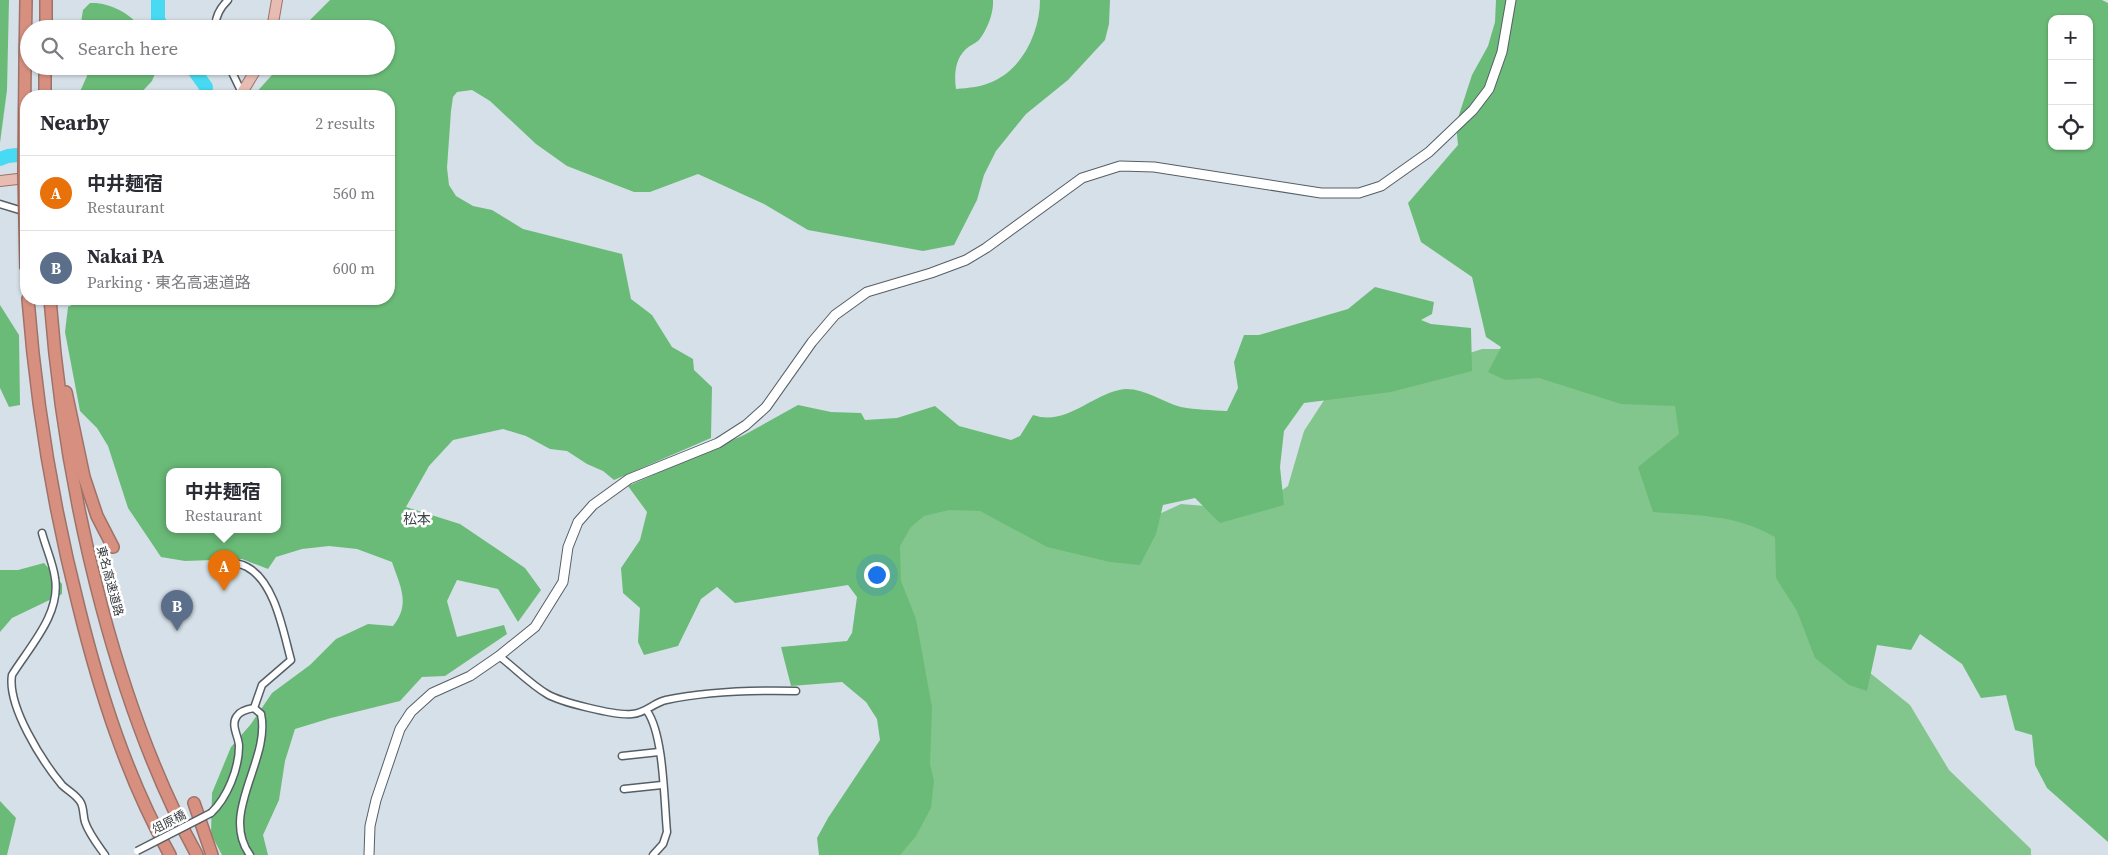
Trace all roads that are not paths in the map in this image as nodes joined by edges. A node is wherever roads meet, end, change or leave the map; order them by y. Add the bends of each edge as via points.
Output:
1 (26, 0) edge
2 (46, 0) edge
3 (228, 0) edge
4 (277, 0) edge
5 (1511, 0) edge
6 (26, 20) edge
7 (46, 20) edge
8 (216, 20) edge
9 (274, 20) edge
10 (25, 75) edge
11 (45, 75) edge
12 (233, 75) edge
13 (253, 75) edge
14 (25, 90) edge
15 (45, 90) edge
16 (239, 90) edge
17 (245, 90) edge
18 (20, 179) edge
19 (0, 181) edge
20 (0, 204) edge
21 (20, 210) edge
22 (28, 305) edge
23 (50, 305) edge
24 (52, 327) junction
25 (42, 534) dead end
26 (114, 547) dead end
27 (217, 560) dead end
28 (499, 656) junction
29 (100, 687) junction
30 (796, 691) dead end
31 (254, 708) junction
32 (647, 711) junction
33 (659, 752) junction
34 (622, 756) dead end
35 (662, 785) junction
36 (624, 789) dead end
37 (194, 803) dead end
38 (135, 853) edge
39 (105, 855) edge
40 (161, 855) edge
41 (170, 855) edge
42 (197, 855) edge
43 (212, 855) edge
44 (250, 855) edge
45 (369, 855) edge
46 (653, 855) edge

1 - 6 highway, bridge
2 - 7 highway
3 - 8 street via 220,8
4 - 9 main road
5 - 28 street via 1502,52 1489,89 1473,110 1429,152 1381,186 1359,193 1321,193 1154,167 1120,166 1082,178 966,260 867,292 835,315 766,407 746,425 718,443 629,479 593,504 578,522 568,547 563,582 535,627
10 - 14 highway, bridge
11 - 15 highway
12 - 16 street
13 - 17 main road
18 - 19 main road
20 - 21 street
22 - 29 highway via 43,429 57,512
23 - 24 highway, 東名高速道路
24 - 26 highway via 84,477 97,516
24 - 42 highway, 東名高速道路 via 77,507 109,632 127,693 159,778
25 - 39 street via 55,578 56,597 49,617 12,675 12,694 22,722 49,767 82,805 85,823
27 - 31 street via 246,566 259,576 276,605 291,660 262,685
28 - 32 street via 554,697 622,714
28 - 45 street via 470,676 432,694 411,712 400,729 376,800 370,826
29 - 40 highway via 123,768
29 - 41 highway via 136,782
30 - 32 street via 702,694 664,700
31 - 38 street, 俎原橋, bridge via 237,715 234,723 239,746 236,768 219,806
31 - 44 street via 260,714 262,733 239,829
32 - 33 street
33 - 34 street
33 - 35 street
35 - 36 street
35 - 46 street via 667,832 663,844
37 - 43 highway

